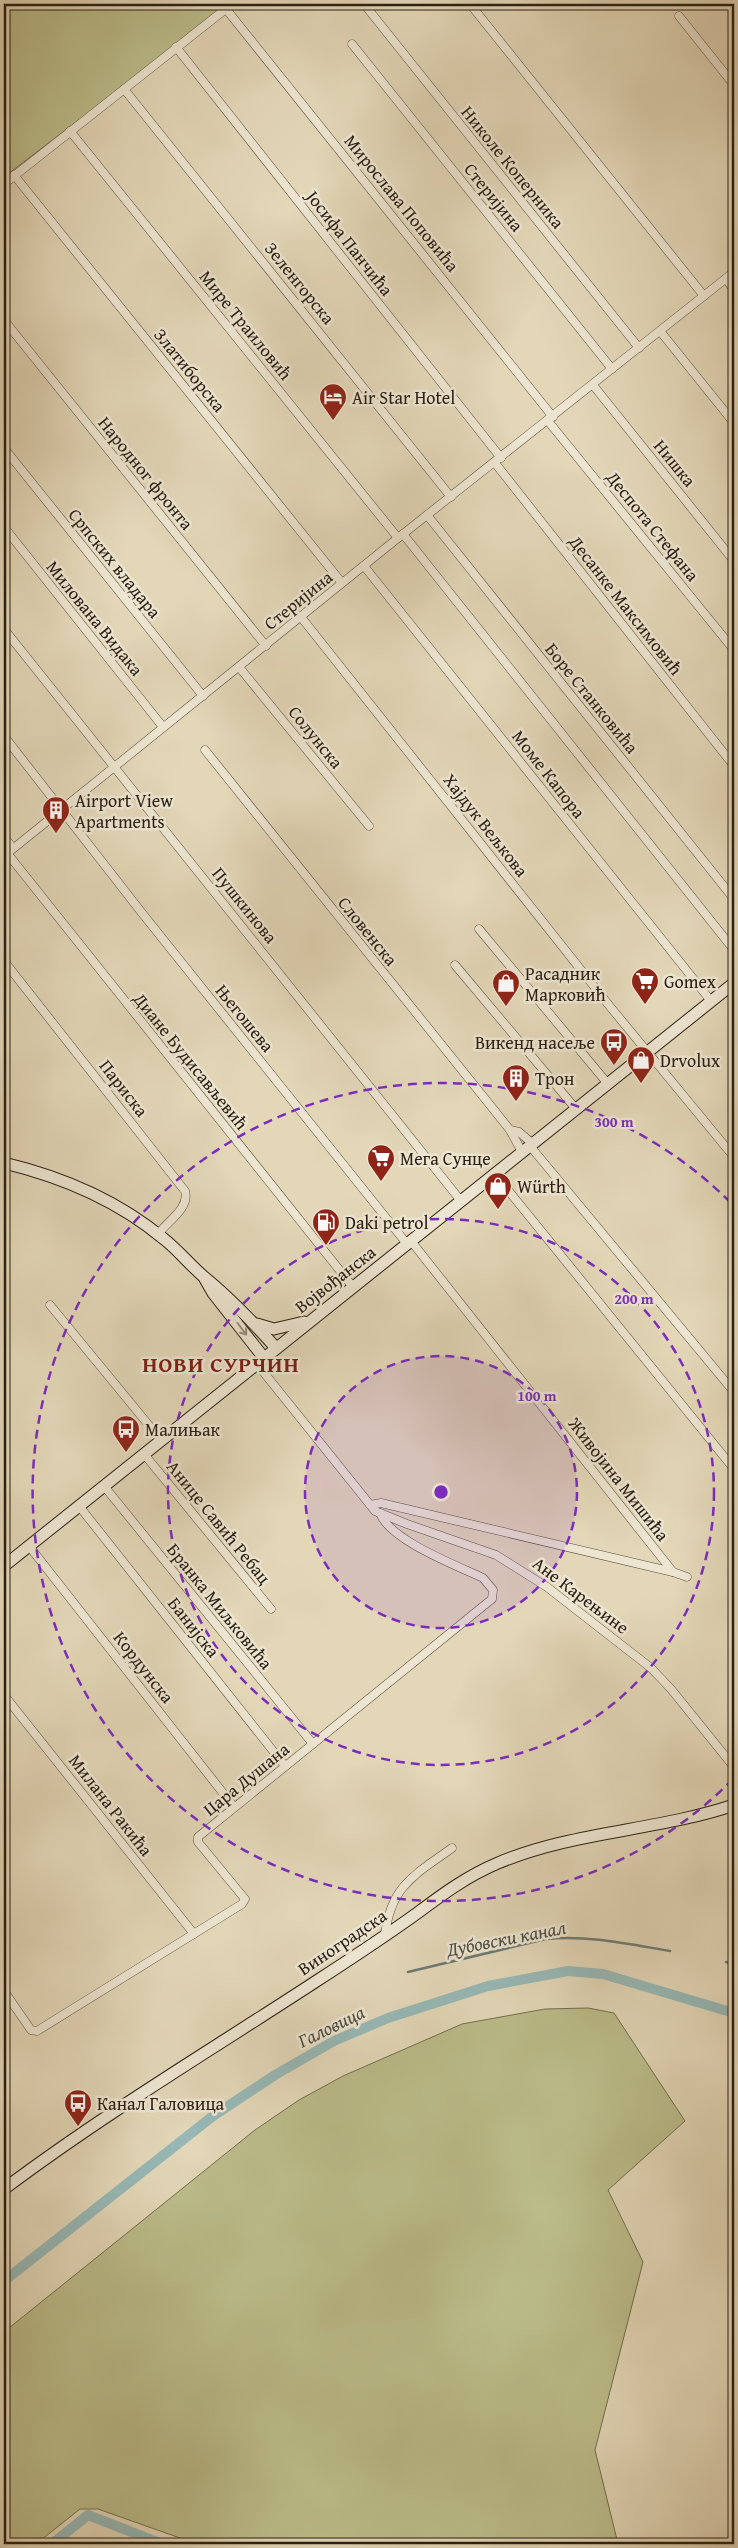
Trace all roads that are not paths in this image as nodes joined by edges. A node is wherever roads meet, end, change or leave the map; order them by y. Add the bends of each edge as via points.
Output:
1 (364, 4) edge
2 (470, 4) edge
3 (229, 6) edge
4 (679, 16) dead end
5 (352, 44) dead end
6 (176, 47) junction
7 (734, 85) edge
8 (124, 89) junction
9 (70, 131) junction
10 (14, 175) junction
11 (4, 184) edge
12 (734, 272) edge
13 (726, 279) junction
14 (734, 290) edge
15 (704, 296) junction
16 (4, 320) edge
17 (660, 331) junction
18 (639, 348) junction
19 (612, 370) junction
20 (593, 385) junction
21 (551, 419) junction
22 (734, 423) edge
23 (4, 448) edge
24 (498, 460) junction
25 (451, 497) junction
26 (427, 515) junction
27 (4, 527) edge
28 (401, 536) junction
29 (734, 561) edge
30 (364, 566) junction
31 (342, 583) junction
32 (301, 616) junction
33 (4, 630) edge
34 (266, 646) junction
35 (734, 650) edge
36 (239, 667) junction
37 (203, 696) junction
38 (164, 727) junction
39 (4, 736) edge
40 (205, 750) dead end
41 (734, 766) edge
42 (114, 767) junction
43 (62, 808) junction
44 (369, 826) dead end
45 (4, 837) edge
46 (8, 852) edge
47 (734, 899) edge
48 (479, 929) dead end
49 (734, 950) edge
50 (4, 961) edge
51 (455, 965) dead end
52 (734, 983) edge
53 (711, 1001) junction
54 (648, 1052) junction
55 (608, 1084) junction
56 (576, 1109) junction
57 (510, 1130) junction
58 (528, 1147) junction
59 (734, 1157) edge
60 (4, 1163) edge
61 (495, 1174) junction
62 (462, 1201) junction
63 (158, 1234) junction
64 (409, 1243) junction
65 (203, 1276) junction
66 (353, 1287) junction
67 (50, 1305) dead end
68 (310, 1320) junction
69 (255, 1324) junction
70 (276, 1348) junction
71 (260, 1361) junction
72 (734, 1392) edge
73 (161, 1440) junction
74 (144, 1454) junction
75 (734, 1469) edge
76 (104, 1486) junction
77 (370, 1505) junction
78 (79, 1506) junction
79 (380, 1513) junction
80 (29, 1546) junction
81 (578, 1551) joint
82 (4, 1566) edge
83 (673, 1572) junction
84 (687, 1577) dead end
85 (271, 1609) dead end
86 (4, 1695) edge
87 (313, 1744) junction
88 (285, 1766) junction
89 (734, 1767) edge
90 (734, 1805) edge
91 (234, 1807) junction
92 (452, 1848) dead end
93 (194, 1934) junction
94 (385, 1935) junction
95 (4, 1991) edge
96 (4, 2188) edge

1 - 18 street, Николе Коперника
2 - 15 street
3 - 6 street
3 - 21 street, Мирослава Поповића
4 - 7 street
5 - 19 street, Стеријина
6 - 8 street
6 - 24 street, Јосифа Панчића
8 - 9 street
8 - 25 street, Зеленгорска
9 - 10 street
9 - 28 street, Мире Траиловић
10 - 11 street
10 - 31 street, Златиборска
12 - 13 street, Стеријина
13 - 14 street
13 - 15 street, Стеријина
15 - 17 street, Стеријина
16 - 34 street, Народног фронта
17 - 18 street, Стеријина
17 - 22 street
18 - 19 street, Стеријина
19 - 20 street, Стеријина
20 - 21 street, Стеријина
20 - 29 street, Нишка
21 - 24 street, Стеријина
21 - 35 street, Деспота Стефана
23 - 37 street, Српских владара
24 - 25 street, Стеријина
24 - 41 street, Десанке Максимовић
25 - 26 street, Стеријина
26 - 28 street, Стеријина
26 - 47 street, Боре Станковића
27 - 38 street, Милована Видака
28 - 30 street, Стеријина
28 - 49 street, Мире Траиловић
30 - 31 street, Стеријина
30 - 53 street, Моме Капора
31 - 32 street, Стеријина
32 - 34 street, Стеријина
32 - 54 street, Хајдук Вељкова
33 - 42 street, Пушкинова
34 - 36 street, Стеријина
36 - 37 street, Стеријина
36 - 44 street, Солунска
37 - 38 street, Стеријина
38 - 42 street, Стеријина
39 - 43 street, Његошева
40 - 57 street, Словенска
42 - 43 street, Стеријина
42 - 62 street, Пушкинова
43 - 46 street, Стеријина
43 - 64 street, Његошева via 142,913
45 - 46 street, Диане Будисављевић
46 - 66 street, Диане Будисављевић
48 - 55 street
50 - 63 street, Париска via 185,1191 185,1205
51 - 56 street
52 - 53 street, Војвођанска
53 - 54 street, Војвођанска
54 - 55 street, Војвођанска
54 - 59 street, Хајдук Вељкова
55 - 56 street, Војвођанска
56 - 58 street, Војвођанска
57 - 58 street, Словенска
57 - 58 street, Словенска via 524,1136
58 - 61 street, Војвођанска
58 - 72 street
60 - 63 street via 58,1178 94,1193
61 - 62 street, Војвођанска
61 - 75 street
62 - 64 street, Војвођанска
63 - 65 street
64 - 66 street, Војвођанска
64 - 83 street, Живојина Мишића
65 - 69 street via 218,1286
65 -> 71 street
66 - 68 street, Војвођанска
67 - 73 street
68 - 69 street via 274,1329
68 - 70 street, Војвођанска
69 - 70 street
70 - 71 street, Војвођанска
71 - 73 street, Војвођанска
71 - 77 street, Ане Карењине
73 - 74 street, Војвођанска
74 - 76 street, Војвођанска
74 - 85 street, Анице Савић Ребац
76 - 78 street, Војвођанска
76 - 87 street, Бранка Миљковића
77 - 79 street, Ане Карењине
77 - 81 street, Ане Карењине via 382,1503
78 - 80 street, Војвођанска
78 - 88 street, Банијска
79 - 87 street, Цара Душана via 384,1522 398,1534 483,1578 493,1594 488,1604
79 - 89 street, Ане Карењине via 496,1555 548,1587 651,1668
80 - 82 street, Војвођанска
80 - 91 street, Кордунска
81 - 83 street, Живојина Мишића
83 - 84 street, Живојина Мишића
86 - 93 street, Милана Ракића
87 - 88 street, Цара Душана
88 - 91 street, Цара Душана
90 - 94 street, Виноградска via 672,1821 557,1842 522,1854 459,1882
91 - 93 street, Цара Душана via 197,1839 245,1900
92 - 94 street via 398,1891
93 - 95 street, Цара Душана via 37,2031 31,2030
94 - 96 street, Виноградска via 153,2085

